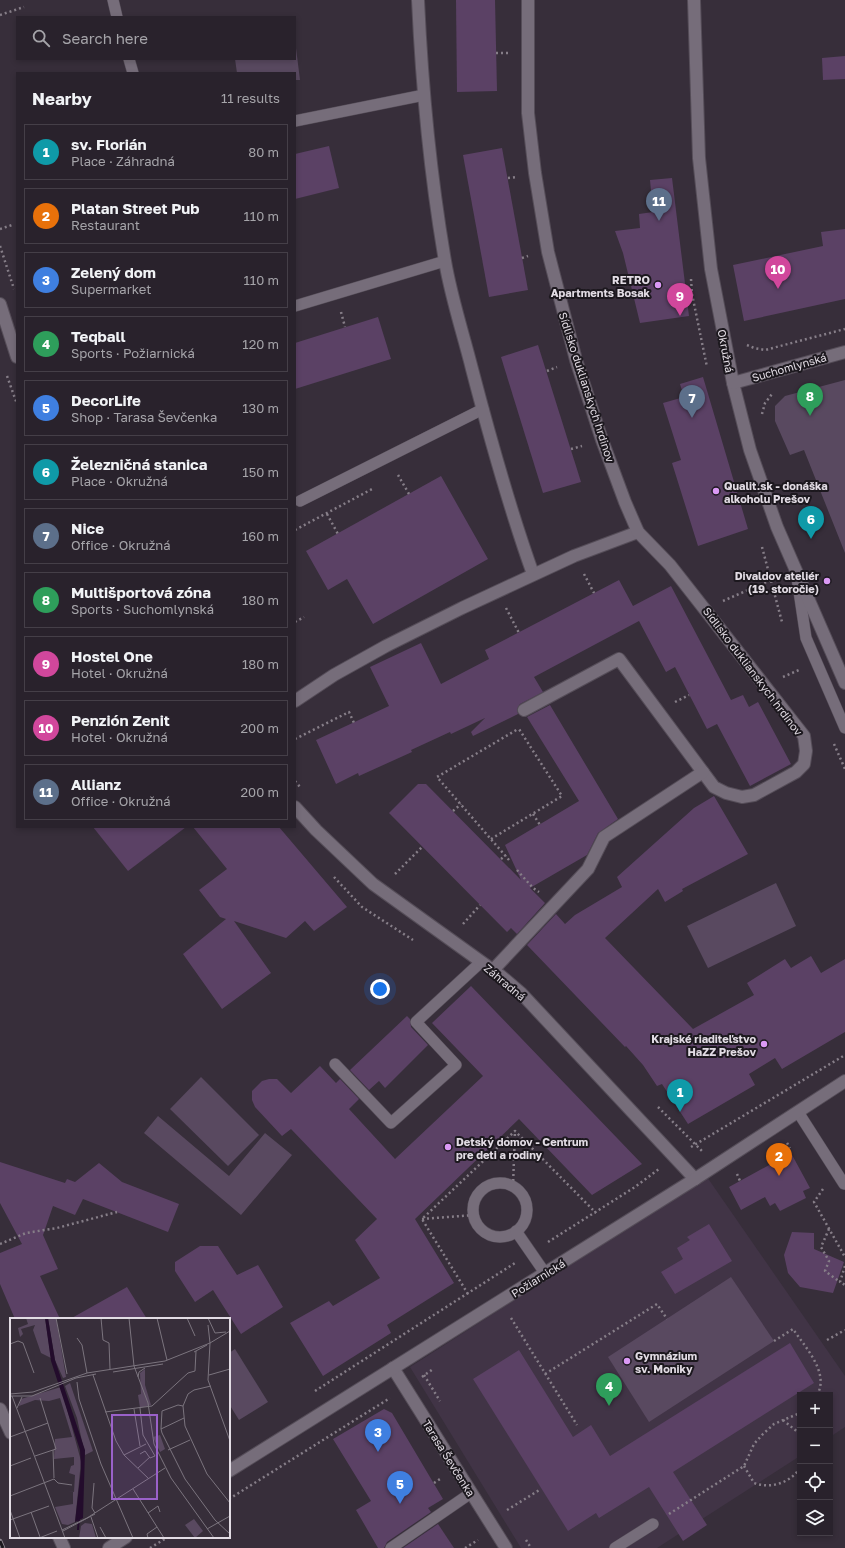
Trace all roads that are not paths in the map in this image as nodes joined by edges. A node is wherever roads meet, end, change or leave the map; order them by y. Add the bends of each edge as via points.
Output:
1 (113, 0) edge
2 (418, 0) edge
3 (528, 0) edge
4 (694, 0) edge
5 (117, 16) edge
6 (129, 60) edge
7 (133, 72) edge
8 (424, 95) junction
9 (296, 121) edge
10 (445, 261) junction
11 (0, 304) edge
12 (296, 306) edge
13 (845, 352) edge
14 (16, 353) edge
15 (733, 383) junction
16 (483, 409) junction
17 (300, 501) dead end
18 (638, 532) junction
19 (796, 573) junction
20 (533, 574) junction
21 (845, 682) edge
22 (296, 699) edge
23 (524, 710) road end
24 (845, 728) edge
25 (703, 772) junction
26 (296, 808) edge
27 (481, 962) junction
28 (493, 970) junction
29 (335, 1064) dead end
30 (845, 1081) edge
31 (798, 1112) junction
32 (695, 1179) junction
33 (844, 1184) edge
34 (516, 1231) junction
35 (545, 1273) junction
36 (394, 1368) junction
37 (0, 1409) edge
38 (10, 1431) edge
39 (230, 1471) edge
40 (471, 1493) junction
41 (653, 1524) road end
42 (59, 1538) edge
43 (124, 1538) edge
44 (64, 1548) edge
45 (109, 1548) edge
46 (392, 1548) edge
47 (506, 1548) edge
48 (615, 1548) edge

1 - 5 lane
2 - 8 street
3 - 18 street, Sídlisko duklianskych hrdinov via 528,113 548,252 574,353 600,433
4 - 15 street, Okružná via 699,158 711,269
6 - 7 lane
8 - 9 lane
8 - 10 street via 430,159
10 - 12 lane
10 - 16 street
11 - 14 street
13 - 15 street, Suchomlynská
15 - 19 street, Okružná via 750,450 776,527
16 - 17 lane
16 - 20 street
18 - 20 street
18 - 25 street, Sídlisko duklianskych hrdinov via 679,576 804,736 804,764 796,772 754,794 742,797 726,793 714,787
19 - 21 street, Okružná
19 - 24 lane via 806,638
20 - 22 street via 386,646
23 - 25 street, Sídlisko duklianskych hrdinov via 619,659
25 - 28 street via 604,837 588,870
26 - 27 street, Záhradná via 373,884
27 - 28 street, Záhradná
27 - 29 lane via 416,1022 456,1065 391,1123
28 - 32 street, Záhradná via 521,993
30 - 31 street, Požiarnická
31 - 32 street, Požiarnická
31 - 33 lane
32 - 35 street, Požiarnická
34 - 34 lane via 526,1217 527,1208 520,1192 513,1186 496,1183 481,1191 473,1206 477,1223 483,1230 499,1237
34 - 35 lane
35 - 36 street, Požiarnická
36 - 39 street, Požiarnická
36 - 40 street, Tarasa Ševčenka
37 - 38 street
40 - 46 lane
40 - 47 street, Tarasa Ševčenka
41 - 48 lane
42 - 44 street
43 - 45 street

